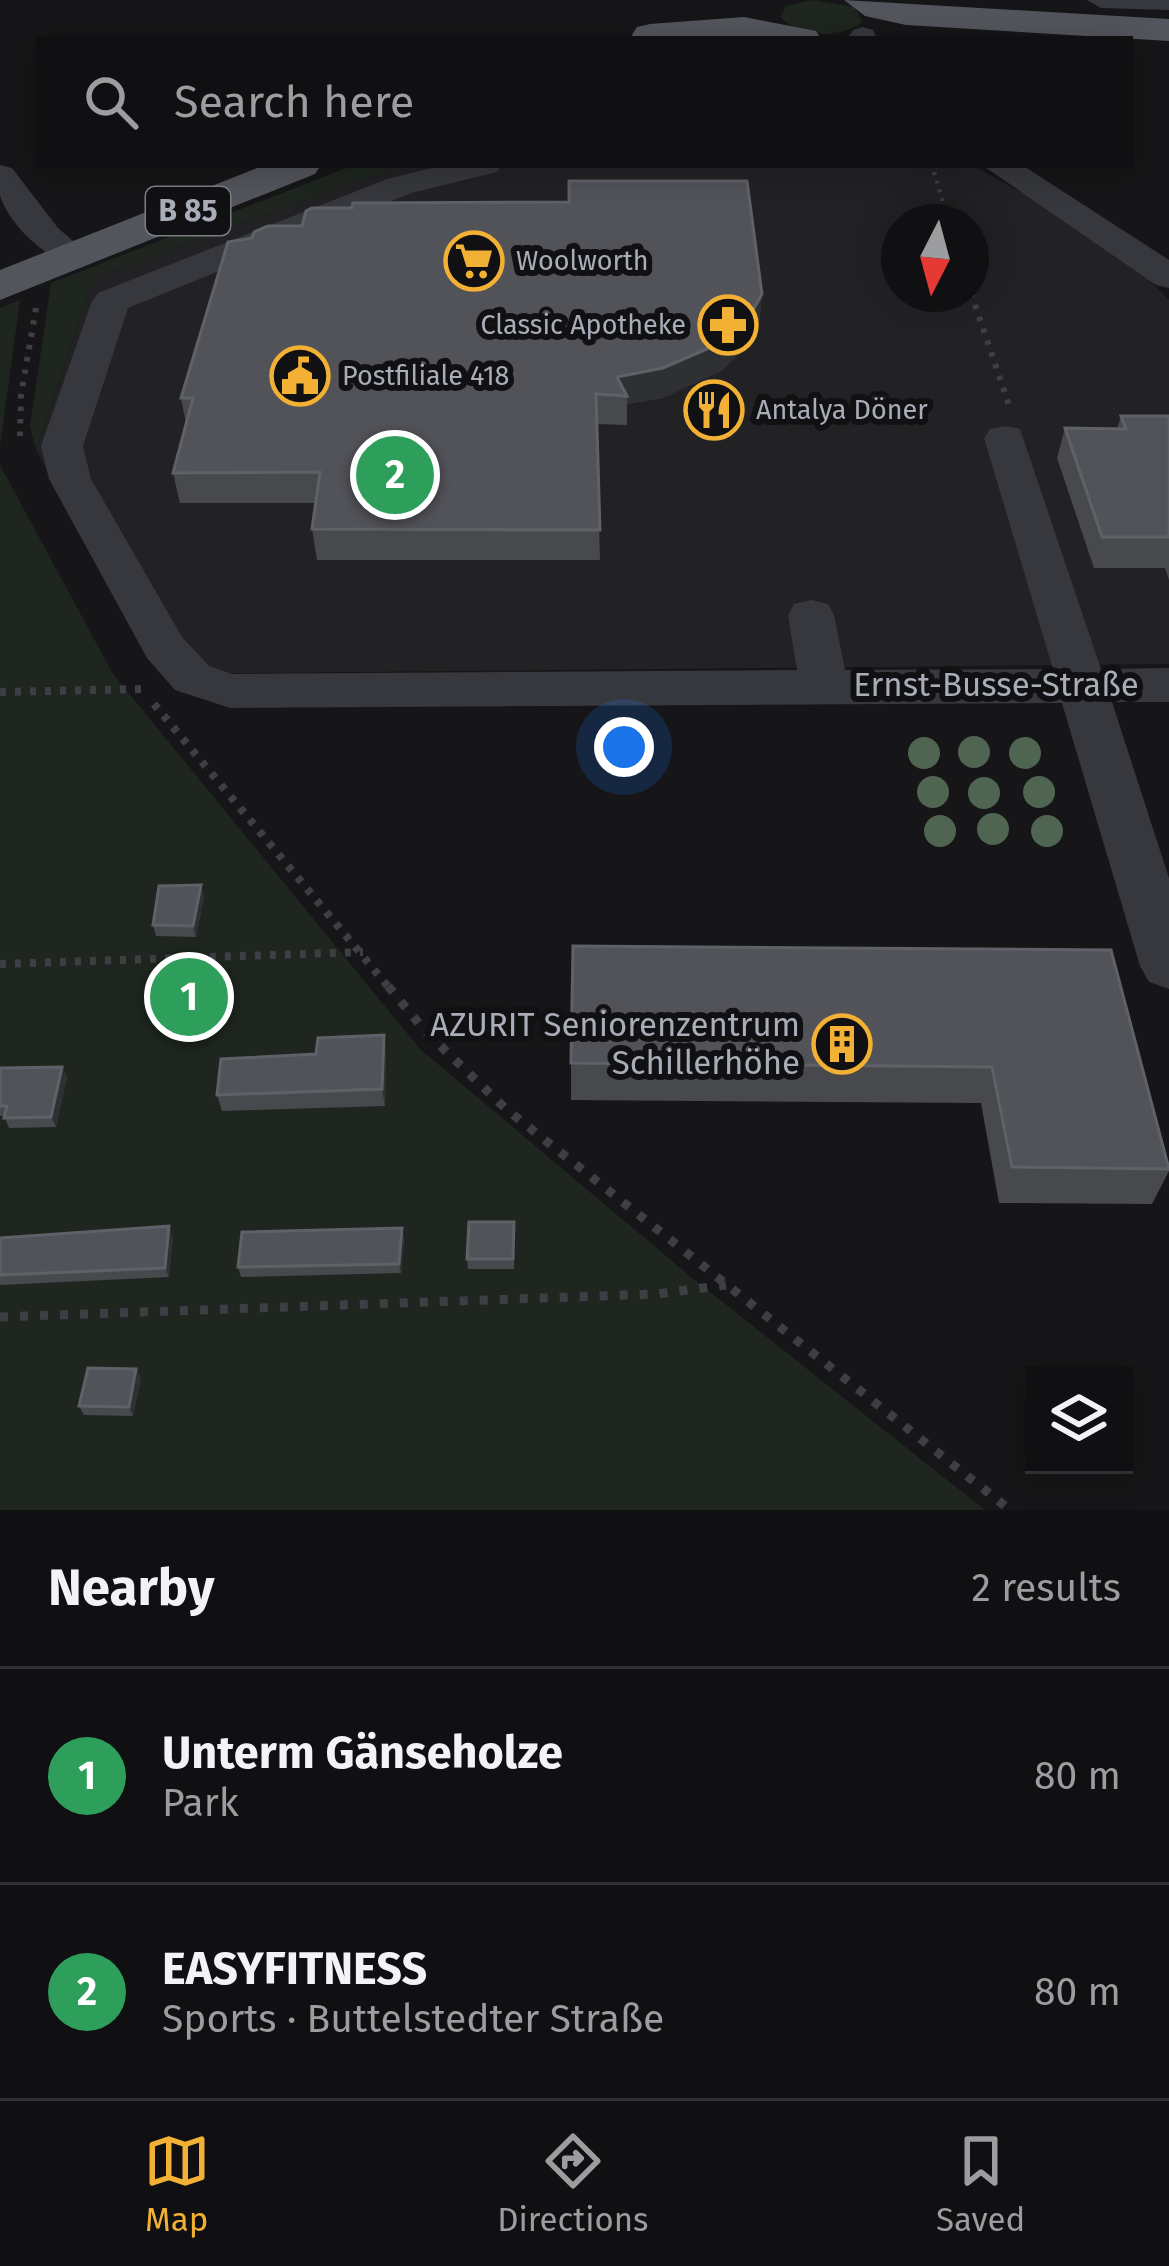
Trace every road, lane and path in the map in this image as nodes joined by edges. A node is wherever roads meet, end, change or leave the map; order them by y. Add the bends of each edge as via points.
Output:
1 (1101, 0) edge
2 (1169, 2) edge
3 (779, 19) edge
4 (865, 26) edge
5 (1169, 31) edge
6 (650, 36) edge
7 (295, 168) edge
8 (472, 168) edge
9 (934, 168) edge
10 (1004, 168) edge
11 (0, 175) edge
12 (944, 204) edge
13 (74, 257) junction
14 (1169, 277) edge
15 (20, 288) edge
16 (977, 312) edge
17 (1005, 438) joint
18 (19, 452) dead end
19 (811, 615) dead end
20 (130, 668) dead end
21 (824, 685) junction
22 (1169, 685) edge
23 (1078, 686) junction
24 (141, 689) junction
25 (0, 692) edge
26 (363, 952) junction
27 (0, 964) edge
28 (1169, 966) edge
29 (727, 1285) junction
30 (0, 1317) edge
31 (1010, 1510) edge

1 - 2 street
3 - 6 main road
4 - 5 main road
7 - 13 main road, B 85
8 - 21 street, Ernst-Busse-Straße via 399,185 111,301 62,446 70,478 164,647 192,678 230,691
9 - 12 path
10 - 14 street
11 - 13 street via 46,235
13 - 15 main road, B 85
15 - 18 path
16 - 17 path via 1016,426
17 - 23 street
19 - 21 street
20 - 24 path
21 - 23 street, Ernst-Busse-Straße
22 - 23 street, Ernst-Busse-Straße
23 - 28 street
24 - 25 path
24 - 26 path
26 - 27 path
26 - 29 path via 426,1032 506,1109
29 - 30 path
29 - 31 path

